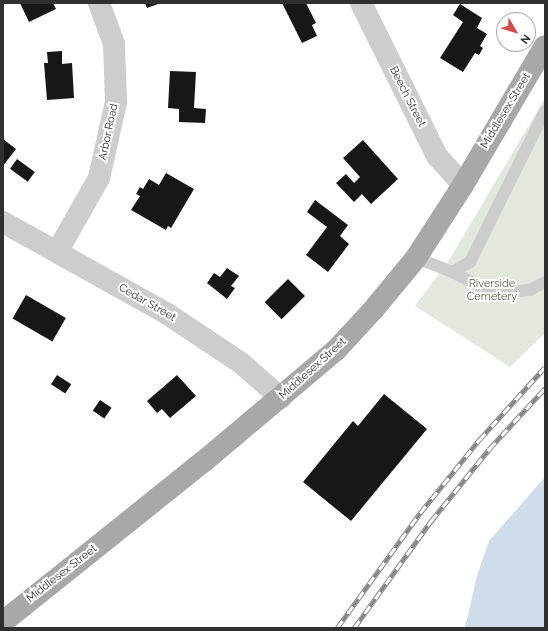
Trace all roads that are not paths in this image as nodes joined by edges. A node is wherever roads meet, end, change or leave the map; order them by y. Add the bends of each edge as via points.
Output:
1 (99, 3) edge
2 (361, 3) edge
3 (545, 46) edge
4 (545, 111) edge
5 (463, 185) junction
6 (3, 222) edge
7 (57, 252) junction
8 (416, 258) junction
9 (452, 272) junction
10 (545, 282) edge
11 (281, 398) junction
12 (3, 622) edge

1 - 7 street, Arbor Road via 114,44 116,102 99,178
2 - 5 street, Beech Street via 437,156
3 - 5 main road, Middlesex Street
4 - 9 lane via 470,262
5 - 8 main road, Middlesex Street
6 - 7 street, Cedar Street
7 - 11 street, Cedar Street via 166,313 241,363
8 - 9 lane
8 - 11 main road, Middlesex Street via 336,350
9 - 10 lane via 486,289 508,292 530,290
11 - 12 main road, Middlesex Street

